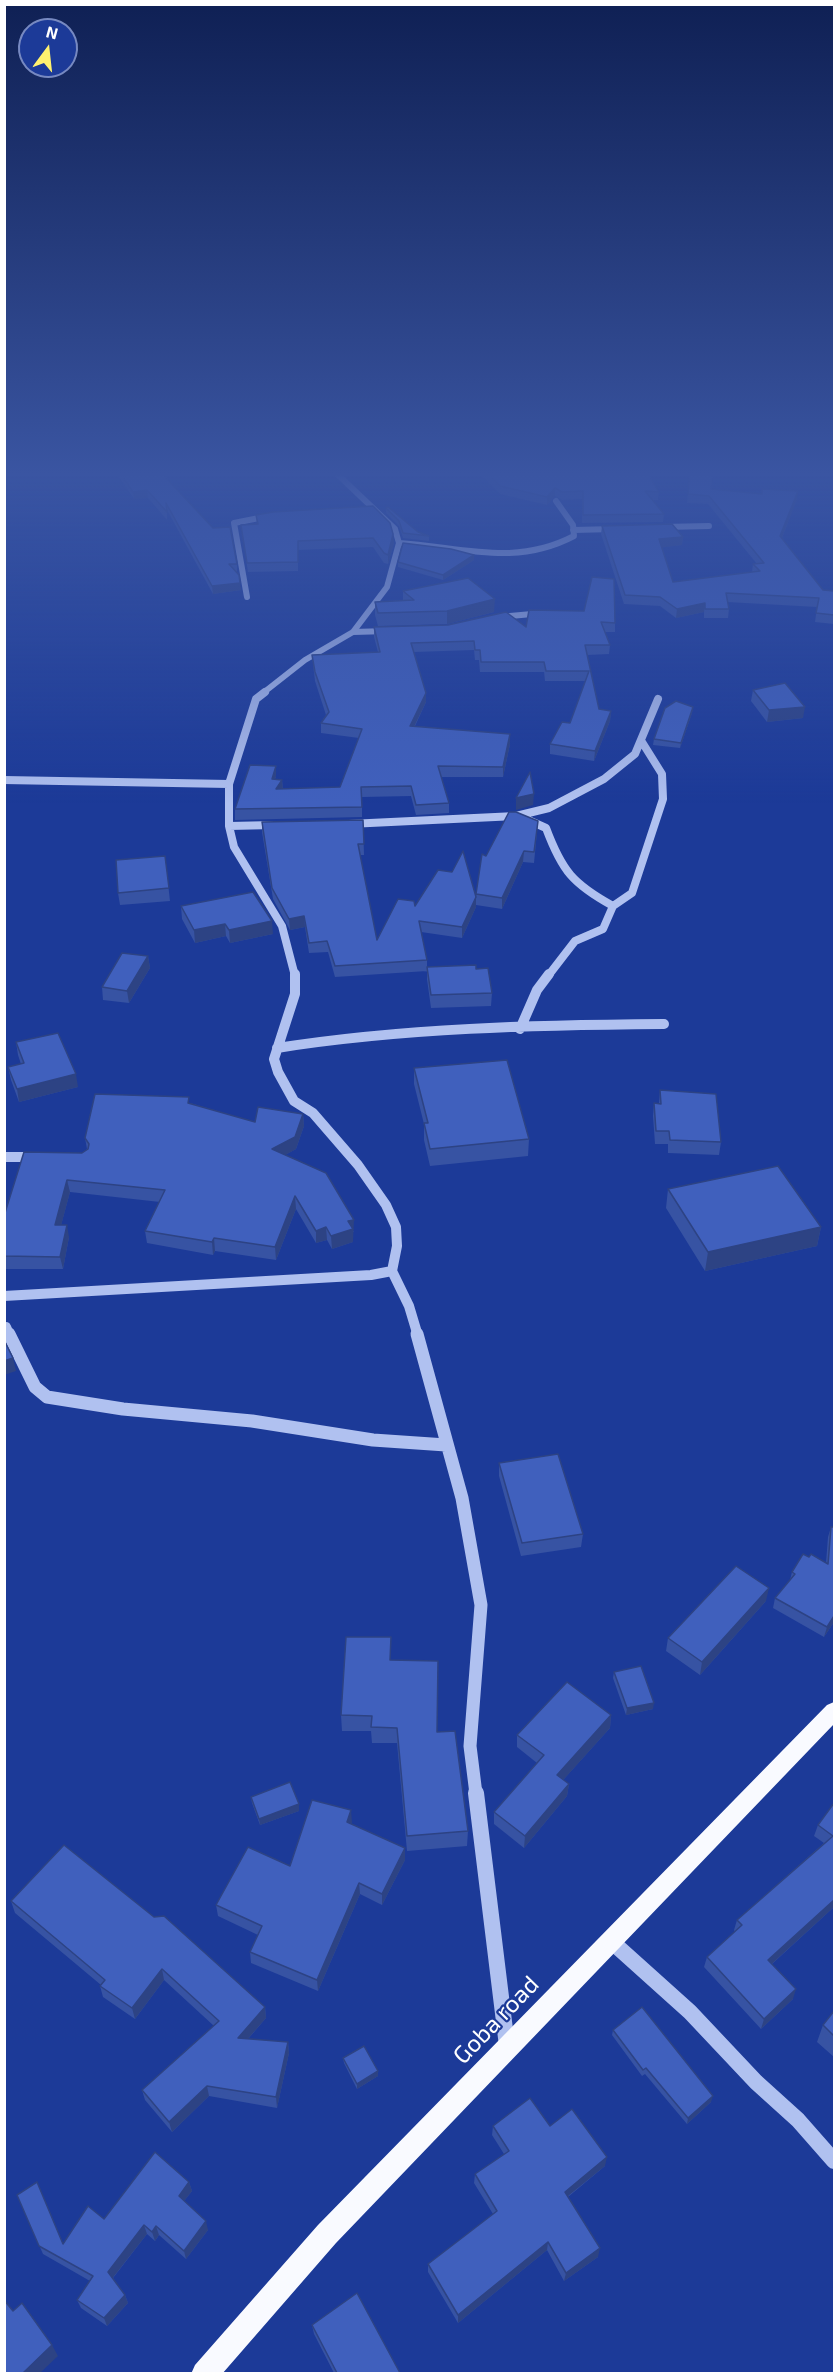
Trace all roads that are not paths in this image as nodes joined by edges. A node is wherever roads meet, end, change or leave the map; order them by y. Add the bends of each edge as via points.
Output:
1 (244, 582) edge
2 (388, 582) edge
3 (247, 597) dead end
4 (555, 614) edge
5 (487, 619) edge
6 (400, 630) edge
7 (353, 632) junction
8 (658, 699) dead end
9 (642, 742) junction
10 (4, 780) edge
11 (229, 784) junction
12 (516, 816) junction
13 (283, 824) edge
14 (338, 825) edge
15 (229, 826) junction
16 (613, 906) junction
17 (664, 1024) dead end
18 (520, 1029) junction
19 (277, 1048) junction
20 (4, 1157) edge
21 (44, 1157) edge
22 (392, 1270) junction
23 (4, 1296) edge
24 (6, 1327) dead end
25 (446, 1445) junction
26 (834, 1711) edge
27 (611, 1941) junction
28 (507, 2048) junction
29 (834, 2161) edge
30 (204, 2373) edge

1 - 3 street
2 - 7 street
4 - 5 street
6 - 7 street
7 - 11 street via 305,660 256,699
8 - 9 street
9 - 12 street via 619,767 566,802
9 - 16 street via 663,779 662,805 632,893
10 - 11 street
11 - 15 street
12 - 14 street
12 - 16 street via 546,828 555,853 582,889
13 - 15 street
15 - 19 street via 234,848 282,926 296,976 295,994
16 - 18 street via 603,929 575,941 537,990
17 - 18 street
18 - 19 street via 346,1037
19 - 22 street via 274,1059 278,1072 294,1101 313,1113 386,1205 396,1227
20 - 21 street
22 - 23 street via 370,1275
22 - 25 street via 409,1306 438,1403
24 - 25 street via 35,1387 47,1397 395,1444
25 - 28 street via 471,1543 481,1605 470,1746
26 - 27 main road, Goba road
27 - 28 main road, Goba road
27 - 29 street via 690,2012
28 - 30 main road, Goba road via 327,2234

